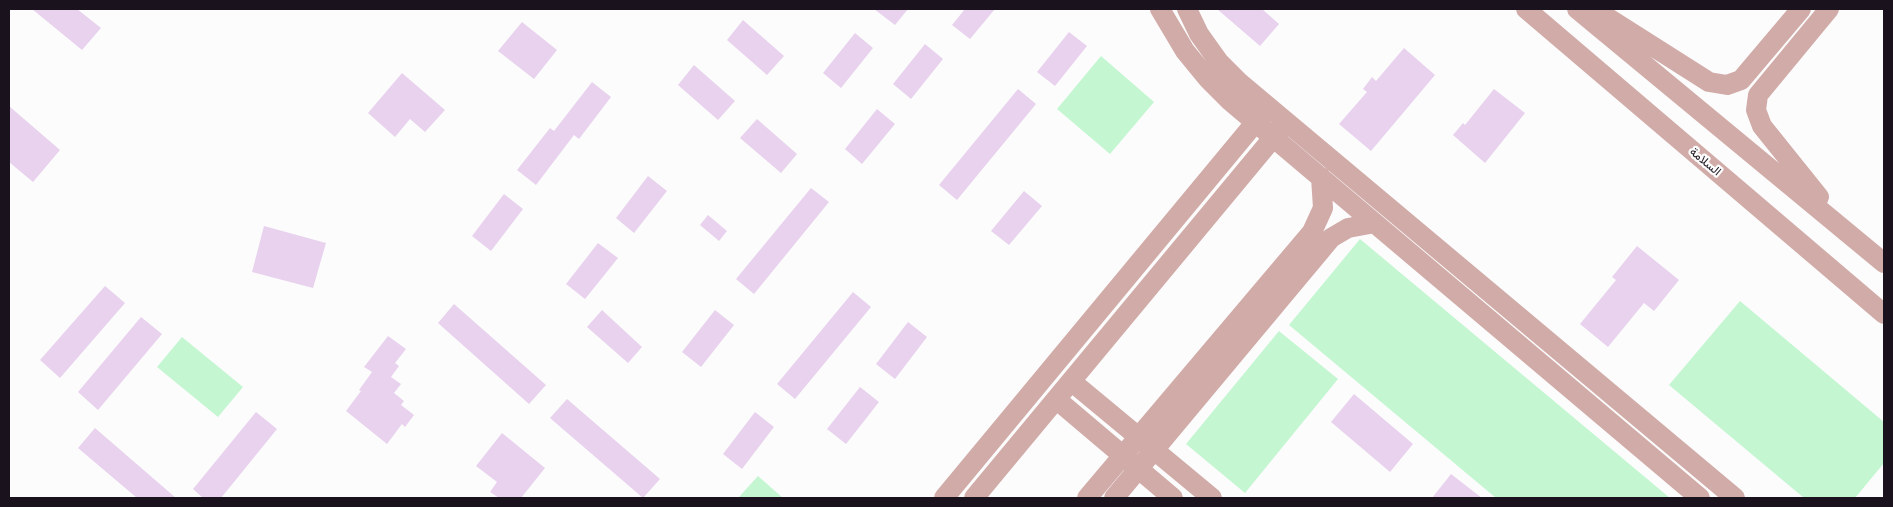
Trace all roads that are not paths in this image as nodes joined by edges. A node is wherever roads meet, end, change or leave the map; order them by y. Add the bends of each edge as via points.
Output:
1 (1160, 9) edge
2 (1187, 9) edge
3 (1526, 9) edge
4 (1577, 9) edge
5 (1594, 9) edge
6 (1801, 9) edge
7 (1829, 9) edge
8 (1268, 107) junction
9 (1256, 122) junction
10 (1286, 122) junction
11 (1273, 137) junction
12 (1321, 177) junction
13 (1375, 223) junction
14 (1847, 231) junction
15 (1884, 263) edge
16 (1884, 314) edge
17 (1071, 381) junction
18 (1056, 399) junction
19 (1146, 443) junction
20 (1130, 462) junction
21 (944, 498) edge
22 (974, 498) edge
23 (1087, 498) edge
24 (1114, 498) edge
25 (1173, 498) edge
26 (1212, 498) edge
27 (1700, 498) edge
28 (1736, 498) edge

1 - 9 street via 1202,72
2 - 8 street via 1199,34 1219,62
3 - 16 street, السلامة
4 - 14 street
5 - 6 street via 1709,82 1727,85 1740,80
7 - 14 street via 1758,95 1756,110 1762,126
8 - 9 street
8 - 10 street
9 - 11 street
9 - 21 street
10 - 11 street
10 - 28 street
11 - 12 street
11 - 17 street
12 - 13 street
12 - 19 street via 1324,208 1312,232
13 - 19 street via 1348,228 1332,238
13 - 27 street
14 - 15 street
17 - 18 street
17 - 19 street
18 - 20 street
18 - 22 street
19 - 20 street
19 - 26 street
20 - 23 street
20 - 24 street
20 - 25 street

